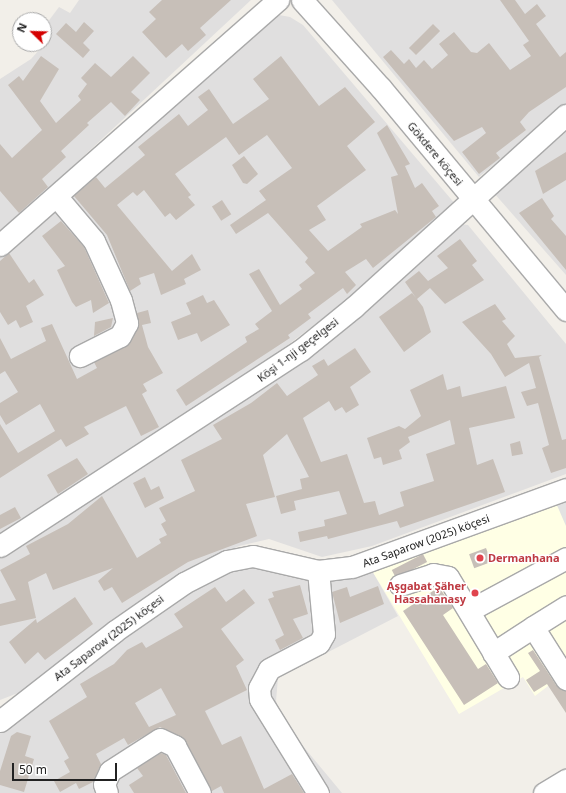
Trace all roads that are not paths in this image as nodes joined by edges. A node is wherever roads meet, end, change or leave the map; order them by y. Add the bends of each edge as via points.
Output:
1 (278, 0) edge
2 (302, 0) edge
3 (566, 115) edge
4 (57, 197) junction
5 (474, 200) junction
6 (0, 245) edge
7 (566, 310) edge
8 (80, 356) dead end
9 (566, 489) edge
10 (0, 546) edge
11 (566, 558) edge
12 (318, 571) junction
13 (400, 585) dead end
14 (566, 606) edge
15 (470, 610) junction
16 (533, 627) junction
17 (492, 653) junction
18 (508, 678) dead end
19 (566, 679) edge
20 (0, 721) edge
21 (566, 780) edge
22 (107, 793) edge
23 (200, 793) edge
24 (318, 793) edge
25 (544, 793) edge

1 - 4 street
2 - 5 street, Gökdere köçesi
3 - 5 street, Köşi 1-nji geçelgesi
4 - 6 street
4 - 8 street via 94,241 121,300 127,323 120,336
5 - 7 street, Gökdere köçesi
5 - 10 street, Köşi 1-nji geçelgesi via 301,350 16,539
9 - 12 street, Ata Saparow (2025) köçesi via 382,559
11 - 15 street
12 - 20 street, Ata Saparow (2025) köçesi via 253,556 227,561 184,583 115,631
12 - 24 street via 324,634 319,643 269,669 259,688 260,698
13 - 15 street via 443,574
14 - 16 street
15 - 17 street
16 - 17 street
16 - 19 street
17 - 18 street
21 - 25 street
22 - 23 street via 104,784 110,772 160,739 175,746

